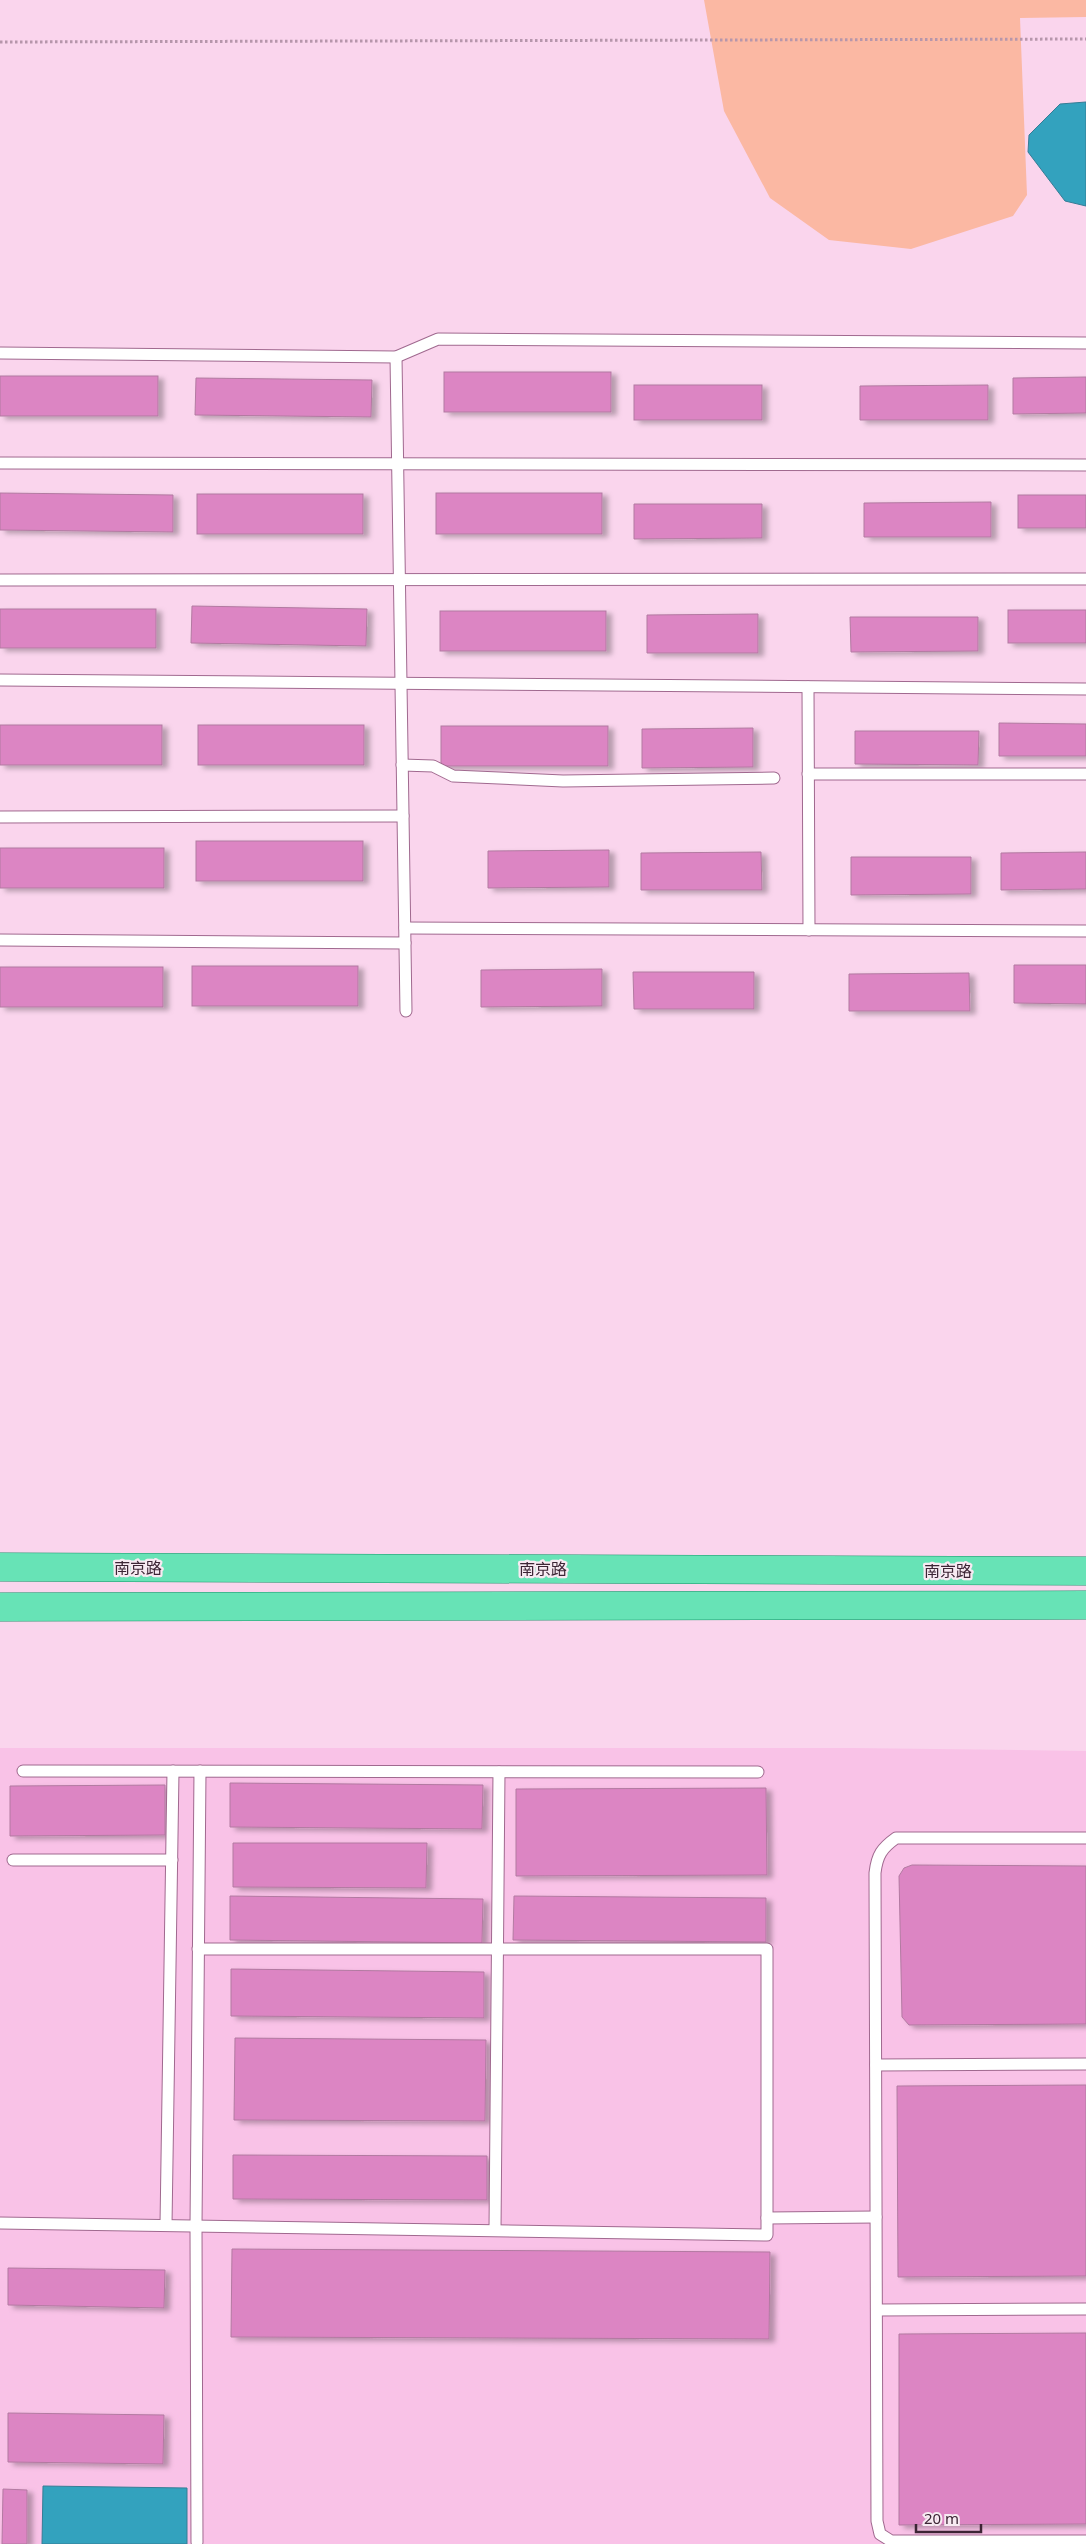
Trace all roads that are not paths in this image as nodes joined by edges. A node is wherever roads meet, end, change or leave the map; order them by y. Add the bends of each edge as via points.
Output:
1 (1086, 343) edge
2 (0, 353) edge
3 (396, 357) junction
4 (0, 464) edge
5 (398, 464) junction
6 (1086, 465) edge
7 (1086, 579) edge
8 (0, 580) edge
9 (399, 580) junction
10 (0, 680) edge
11 (401, 683) junction
12 (808, 687) junction
13 (1086, 689) edge
14 (402, 765) junction
15 (808, 774) junction
16 (1086, 774) edge
17 (774, 778) dead end
18 (403, 816) junction
19 (0, 817) edge
20 (405, 928) junction
21 (810, 930) junction
22 (1086, 931) edge
23 (0, 940) edge
24 (405, 943) junction
25 (406, 1010) dead end
26 (0, 1567) edge
27 (1086, 1571) edge
28 (1086, 1605) edge
29 (0, 1607) edge
30 (23, 1771) dead end
31 (173, 1771) junction
32 (200, 1771) junction
33 (499, 1772) junction
34 (758, 1772) dead end
35 (1086, 1838) edge
36 (13, 1860) dead end
37 (172, 1860) junction
38 (198, 1949) junction
39 (498, 1949) junction
40 (1086, 2064) edge
41 (876, 2065) junction
42 (876, 2217) junction
43 (767, 2218) junction
44 (0, 2223) edge
45 (166, 2225) junction
46 (196, 2226) junction
47 (495, 2230) junction
48 (1086, 2309) edge
49 (877, 2310) junction
50 (1086, 2541) edge
51 (197, 2542) dead end

1 - 3 lane via 438,339
2 - 3 lane
3 - 5 lane
4 - 5 lane
5 - 6 lane
5 - 9 lane
7 - 9 lane
8 - 9 lane
9 - 11 lane
10 - 11 lane
11 - 12 lane
11 - 14 lane
12 - 13 lane
12 - 15 lane
14 - 17 lane via 433,766 453,776 563,781
14 - 18 lane
15 - 16 lane
15 - 21 lane
18 - 19 lane
18 - 20 lane
20 - 21 lane
20 - 24 lane
21 - 22 lane
23 - 24 lane
24 - 25 lane
26 - 27 main road, 南京路
28 - 29 main road
30 - 31 lane
31 - 32 lane
31 - 37 lane
32 - 33 lane
32 - 38 lane
33 - 34 lane
33 - 39 lane
35 - 41 lane via 896,1838 883,1847 875,1873
36 - 37 lane
37 - 45 lane
38 - 39 lane
38 - 46 lane
39 - 43 lane via 767,1949
39 - 47 lane
40 - 41 lane
41 - 42 lane
42 - 43 lane
42 - 49 lane
43 - 47 lane via 767,2235
44 - 45 lane
45 - 46 lane
46 - 47 lane
46 - 51 lane
48 - 49 lane
49 - 50 lane via 880,2534 891,2541

